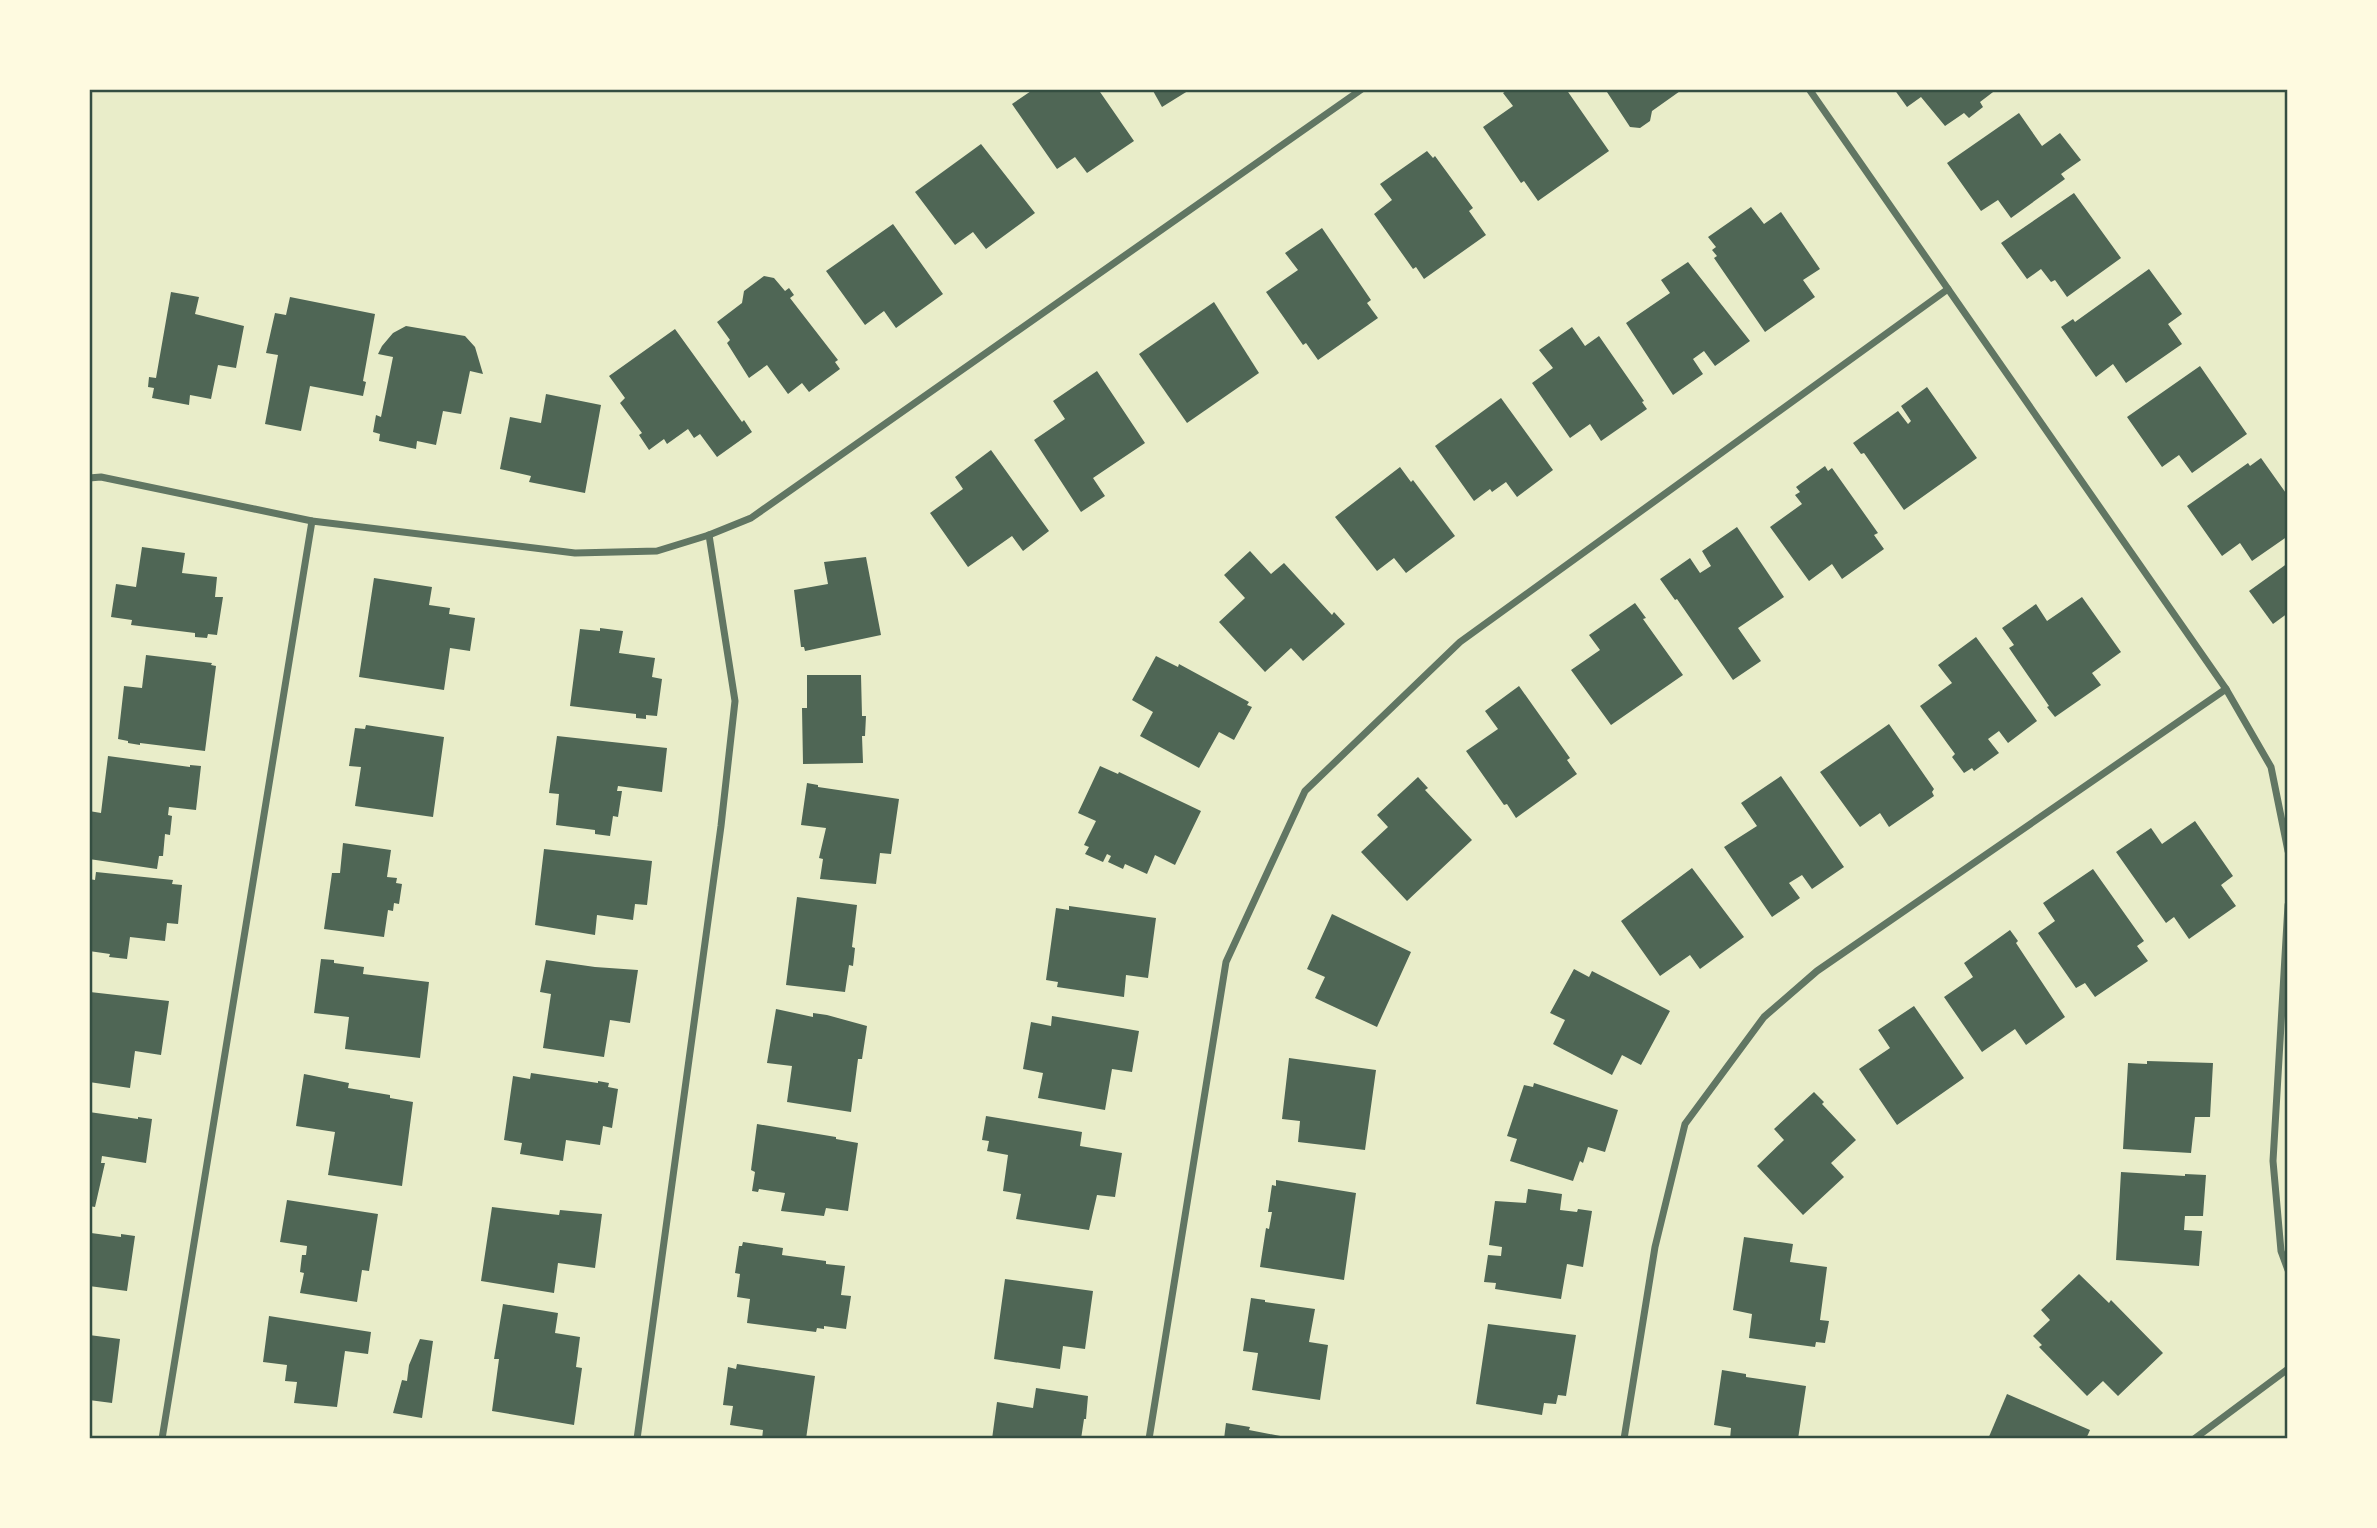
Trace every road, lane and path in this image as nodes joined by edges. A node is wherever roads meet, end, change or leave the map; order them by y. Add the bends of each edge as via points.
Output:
1 (1362, 89) edge
2 (1809, 89) edge
3 (1948, 289) junction
4 (89, 478) edge
5 (312, 521) junction
6 (709, 535) junction
7 (2226, 689) junction
8 (2288, 851) edge
9 (2288, 905) edge
10 (2288, 1270) edge
11 (2288, 1369) edge
12 (162, 1439) edge
13 (637, 1439) edge
14 (1149, 1439) edge
15 (1623, 1439) edge
16 (2194, 1439) edge

1 - 6 street via 751,518
2 - 3 street
3 - 7 street
3 - 14 street via 1460,642 1305,791 1226,962
4 - 5 street
5 - 6 street via 575,553 657,551
5 - 12 street
6 - 13 street via 735,701
7 - 8 street via 2271,767
7 - 15 street via 1816,971 1764,1017 1685,1124 1656,1247
9 - 10 street via 2273,1161 2281,1251
11 - 16 street

